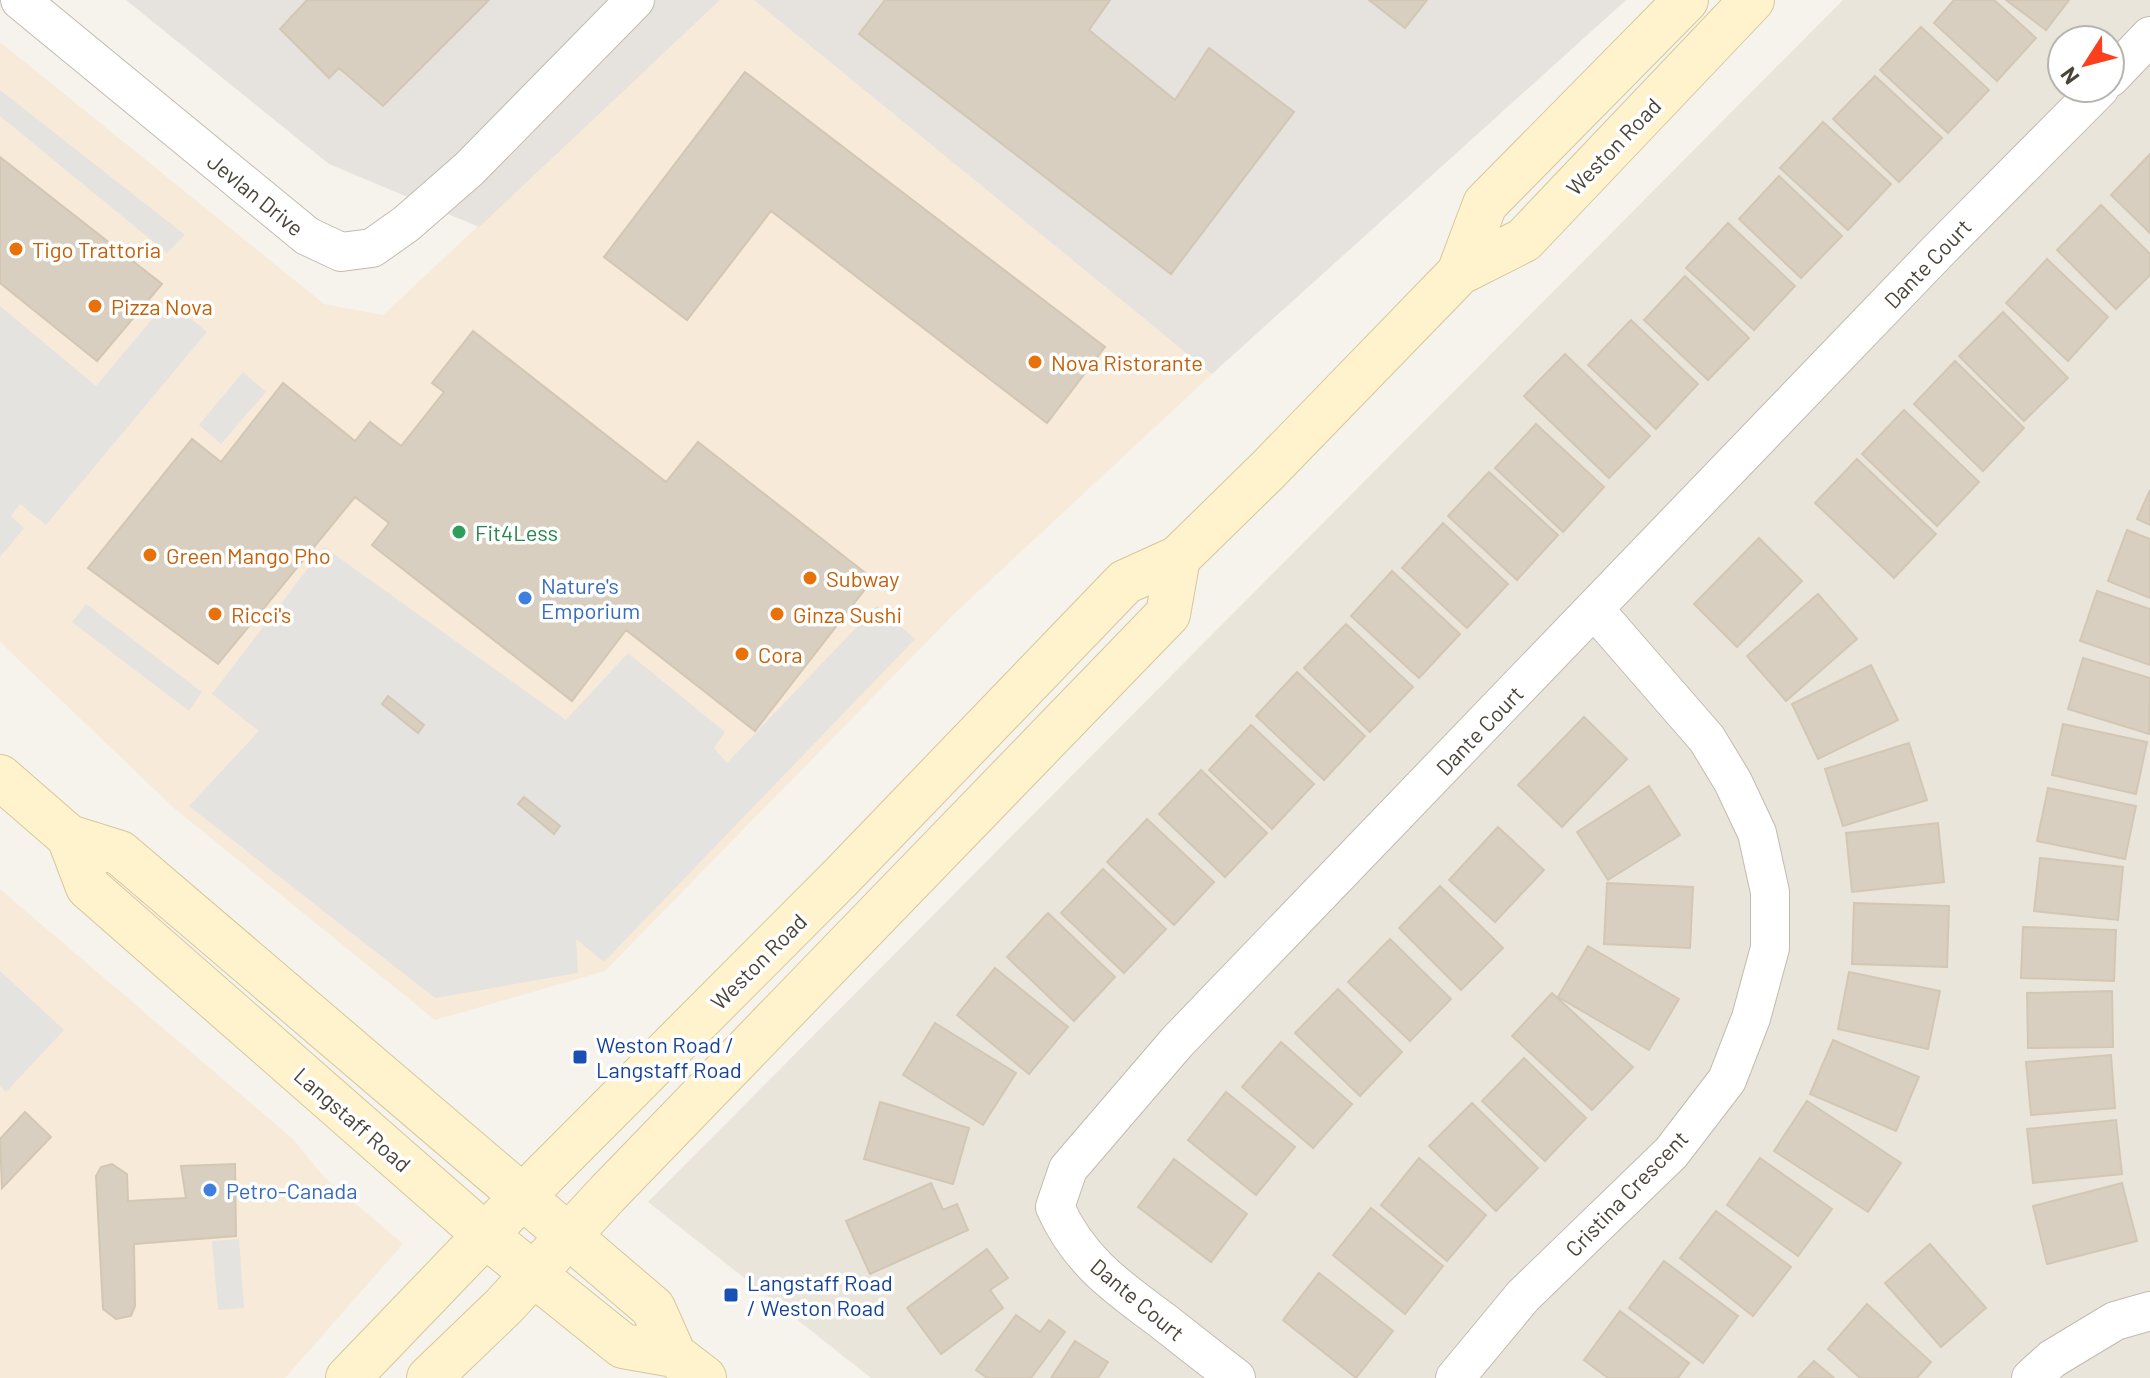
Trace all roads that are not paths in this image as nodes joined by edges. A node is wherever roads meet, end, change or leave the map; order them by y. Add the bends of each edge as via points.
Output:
1 (20, 0) edge
2 (635, 0) edge
3 (1686, 0) edge
4 (1752, 0) edge
5 (2150, 36) edge
6 (2126, 61) edge
7 (2084, 104) edge
8 (1459, 273) junction
9 (1178, 558) junction
10 (1594, 609) junction
11 (0, 777) edge
12 (69, 837) junction
13 (521, 1198) junction
14 (485, 1235) junction
15 (569, 1237) junction
16 (534, 1274) junction
17 (2150, 1311) edge
18 (689, 1366) edge
19 (348, 1378) edge
20 (429, 1378) edge
21 (1236, 1378) edge
22 (1455, 1378) edge
23 (2031, 1378) edge

1 - 2 street, Jevlan Drive via 307,236 341,252 372,248 406,224 469,169
3 - 8 main road, Weston Road via 1485,204
4 - 8 main road, Weston Road via 1524,240
5 - 6 street
7 - 10 street, Dante Court
8 - 9 main road, Weston Road
9 - 13 main road, Weston Road via 1125,582
9 - 15 main road via 1168,614
10 - 21 street, Dante Court via 1177,1042 1068,1169 1055,1207 1078,1247 1105,1278
10 - 22 street, Cristina Crescent via 1707,739 1733,782 1757,833 1770,892 1770,948 1727,1080 1671,1153 1523,1296
11 - 12 main road, Langstaff Road
12 - 13 main road, Langstaff Road via 120,853
12 - 14 main road, Langstaff Road via 88,887
13 - 14 main road, Weston Road
13 - 15 main road, Langstaff Road
14 - 16 main road, Langstaff Road
14 - 19 main road, Weston Road
15 - 16 main road
15 - 18 main road, Langstaff Road via 653,1308
16 - 18 main road, Langstaff Road via 623,1346
16 - 20 main road
17 - 23 street via 2115,1321

